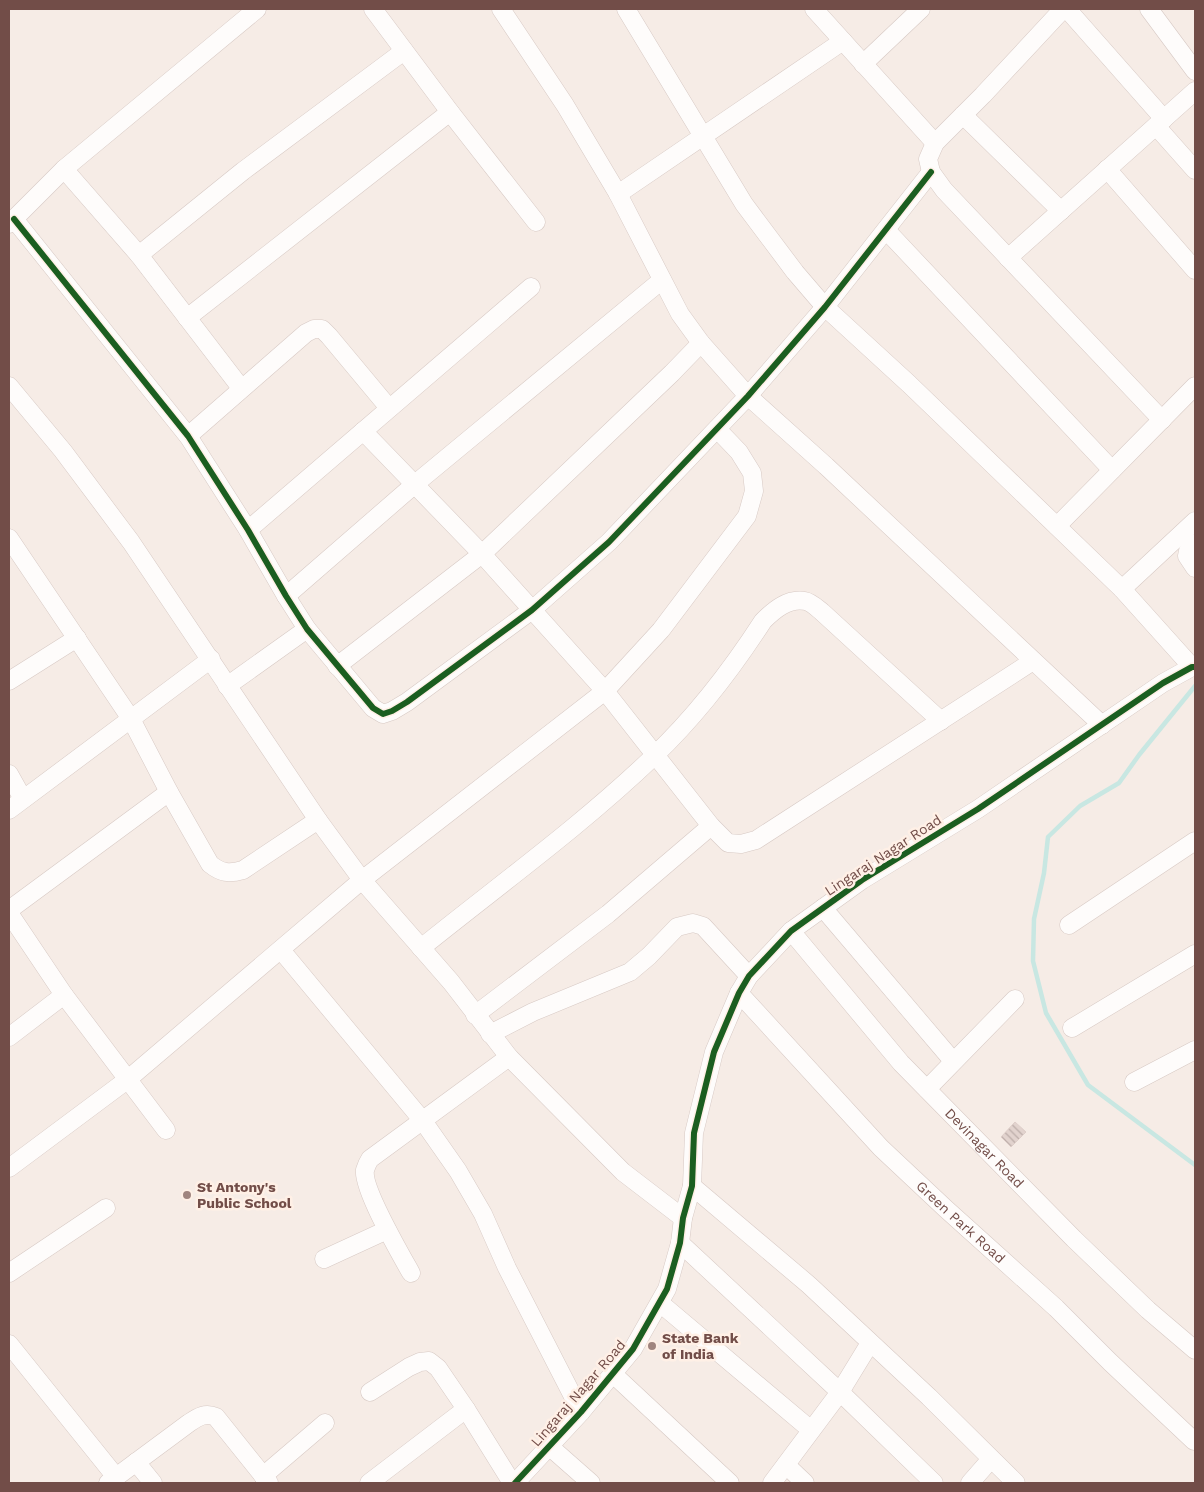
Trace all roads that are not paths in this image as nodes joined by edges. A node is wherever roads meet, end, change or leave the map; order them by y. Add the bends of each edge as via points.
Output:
1 (257, 9) edge
2 (373, 9) edge
3 (501, 9) edge
4 (626, 9) edge
5 (814, 9) edge
6 (921, 9) edge
7 (1063, 9) edge
8 (1067, 9) edge
9 (1149, 9) edge
10 (843, 41) junction
11 (404, 51) junction
12 (863, 64) junction
13 (1195, 71) edge
14 (1195, 91) edge
15 (450, 112) junction
16 (963, 115) junction
17 (1160, 122) junction
18 (703, 135) junction
19 (935, 143) junction
20 (64, 169) junction
21 (1107, 170) junction
22 (1195, 170) edge
23 (931, 172) junction
24 (618, 194) junction
25 (1061, 211) junction
26 (11, 222) edge
27 (536, 222) dead end
28 (886, 230) junction
29 (139, 255) junction
30 (1008, 258) junction
31 (1195, 270) edge
32 (662, 280) junction
33 (531, 287) dead end
34 (825, 307) junction
35 (187, 318) junction
36 (701, 343) junction
37 (9, 386) edge
38 (1195, 386) edge
39 (241, 388) junction
40 (748, 396) junction
41 (389, 408) junction
42 (1162, 420) junction
43 (717, 429) junction
44 (363, 431) junction
45 (188, 436) junction
46 (1112, 470) junction
47 (415, 484) junction
48 (1195, 520) edge
49 (1057, 526) junction
50 (248, 530) junction
51 (9, 538) edge
52 (1195, 543) edge
53 (482, 554) junction
54 (1195, 568) edge
55 (1122, 589) junction
56 (286, 596) junction
57 (532, 610) junction
58 (308, 629) junction
59 (77, 638) junction
60 (211, 659) junction
61 (1032, 662) junction
62 (337, 666) junction
63 (1193, 667) edge
64 (9, 681) edge
65 (227, 686) junction
66 (605, 691) junction
67 (131, 719) junction
68 (941, 721) junction
69 (1102, 724) junction
70 (655, 756) junction
71 (9, 774) edge
72 (169, 792) junction
73 (23, 799) junction
74 (9, 810) edge
75 (318, 820) junction
76 (711, 826) junction
77 (1195, 841) edge
78 (362, 880) junction
79 (823, 908) junction
80 (9, 912) edge
81 (1069, 925) dead end
82 (791, 931) junction
83 (421, 948) junction
84 (280, 950) junction
85 (1195, 954) edge
86 (749, 976) junction
87 (739, 992) junction
88 (64, 995) junction
89 (1015, 999) dead end
90 (475, 1016) junction
91 (1072, 1028) dead end
92 (490, 1034) junction
93 (9, 1037) edge
94 (1195, 1050) edge
95 (509, 1057) junction
96 (954, 1060) junction
97 (127, 1080) junction
98 (1134, 1082) dead end
99 (927, 1089) junction
100 (423, 1121) junction
101 (166, 1130) dead end
102 (9, 1168) edge
103 (692, 1186) junction
104 (106, 1208) dead end
105 (684, 1218) junction
106 (387, 1230) junction
107 (680, 1243) junction
108 (324, 1260) dead end
109 (9, 1273) edge
110 (411, 1273) dead end
111 (660, 1303) junction
112 (870, 1343) junction
113 (9, 1344) edge
114 (1195, 1350) edge
115 (613, 1374) junction
116 (370, 1392) dead end
117 (840, 1392) junction
118 (466, 1409) junction
119 (581, 1412) junction
120 (326, 1423) dead end
121 (811, 1430) junction
122 (1194, 1441) dead end
123 (549, 1446) junction
124 (991, 1459) junction
125 (136, 1462) junction
126 (786, 1465) junction
127 (266, 1479) edge
128 (112, 1480) edge
129 (153, 1483) edge
130 (369, 1483) edge
131 (513, 1483) edge
132 (591, 1483) edge
133 (730, 1483) edge
134 (772, 1483) edge
135 (805, 1483) edge
136 (934, 1483) edge
137 (970, 1483) edge
138 (1016, 1483) edge

1 - 20 street
2 - 11 street
3 - 24 street via 565,105
4 - 18 street
5 - 10 street
6 - 12 street
7 - 16 street
8 - 17 street
9 - 13 street
10 - 12 street
10 - 18 street
11 - 15 street
11 - 29 street via 243,171
12 - 19 street
14 - 17 street
15 - 27 street
15 - 35 street
16 - 19 street
16 - 25 street
17 - 21 street
17 - 22 street
18 - 24 street
18 - 34 street via 744,204
19 - 23 street via 928,159
20 - 26 street
20 - 29 street
21 - 25 street
21 - 31 street
23 - 28 street
23 - 30 street
24 - 32 street
25 - 30 street
26 - 45 street
28 - 34 street
28 - 46 street
29 - 35 street
30 - 42 street
32 - 36 street via 680,314
32 - 47 street
33 - 41 street
34 - 40 street
34 - 49 street
35 - 39 street
36 - 40 street
36 - 53 street
37 - 60 street via 131,542
38 - 42 street
39 - 41 street via 306,333 322,329
39 - 45 street
40 - 43 street
40 - 61 street via 899,534
41 - 44 street
42 - 46 street
43 - 57 street via 609,542
43 - 66 street via 739,452 752,473 754,491 747,516 661,630
44 - 47 street
44 - 50 street
45 - 50 street
46 - 49 street
47 - 53 street
47 - 56 street
48 - 55 street
49 - 55 street
50 - 56 street
51 - 59 street
52 - 54 street via 1188,556
53 - 57 street
53 - 62 street
55 - 63 street
56 - 58 street
57 - 62 street via 392,711 383,714 373,708
57 - 66 street
58 - 62 street
58 - 65 street
59 - 64 street
59 - 67 street
60 - 65 street
60 - 67 street
61 - 68 street
61 - 69 street
63 - 69 street, Lingaraj Nagar Road
65 - 75 street
66 - 70 street
66 - 78 street
67 - 72 street
67 - 73 street
68 - 70 street via 822,612 806,601 790,602 774,610 763,621 703,702
68 - 76 street via 756,840 728,843
69 - 79 street, Lingaraj Nagar Road via 1020,782 862,880
70 - 76 street
70 - 83 street via 606,800
71 - 73 street
72 - 75 street via 210,864 231,874 243,870
72 - 80 street
73 - 74 street
75 - 78 street
76 - 90 street via 608,914
77 - 81 street
78 - 83 street
78 - 84 street
79 - 82 street, Lingaraj Nagar Road
79 - 96 street
80 - 88 street
82 - 86 street, Lingaraj Nagar Road
82 - 99 street, Devinagar Road via 901,1063
83 - 90 street
84 - 97 street
84 - 100 street
85 - 91 street
86 - 87 street, Lingaraj Nagar Road
86 - 92 street via 704,926 693,923 677,928 630,972
87 - 103 street, Lingaraj Nagar Road via 714,1052 694,1133
87 - 122 street, Green Park Road via 881,1148 1056,1308
88 - 93 street
88 - 97 street
89 - 96 street
90 - 92 street
92 - 95 street
94 - 98 street
95 - 100 street
95 - 105 street via 623,1172
96 - 99 street
97 - 101 street
97 - 102 street
99 - 114 street, Devinagar Road via 1074,1239
100 - 106 street via 370,1159 365,1171 367,1184
100 - 119 street via 483,1214
103 - 105 street, Lingaraj Nagar Road
103 - 112 street
104 - 109 street
105 - 107 street, Lingaraj Nagar Road
106 - 108 street
106 - 110 street
107 - 111 street, Lingaraj Nagar Road
107 - 117 street
111 - 115 street, Lingaraj Nagar Road via 633,1349
111 - 121 street
112 - 117 street
112 - 124 street
113 - 128 street
115 - 119 street, Lingaraj Nagar Road
115 - 133 street
116 - 118 street via 409,1367 429,1361 438,1368
117 - 121 street
117 - 136 street
118 - 130 street
118 - 131 street
119 - 123 street, Lingaraj Nagar Road
120 - 127 street
121 - 126 street
123 - 131 street, Lingaraj Nagar Road
123 - 132 street
124 - 137 street
124 - 138 street
125 - 127 street via 188,1423 209,1414 216,1417
125 - 128 street
125 - 129 street
126 - 134 street
126 - 135 street

